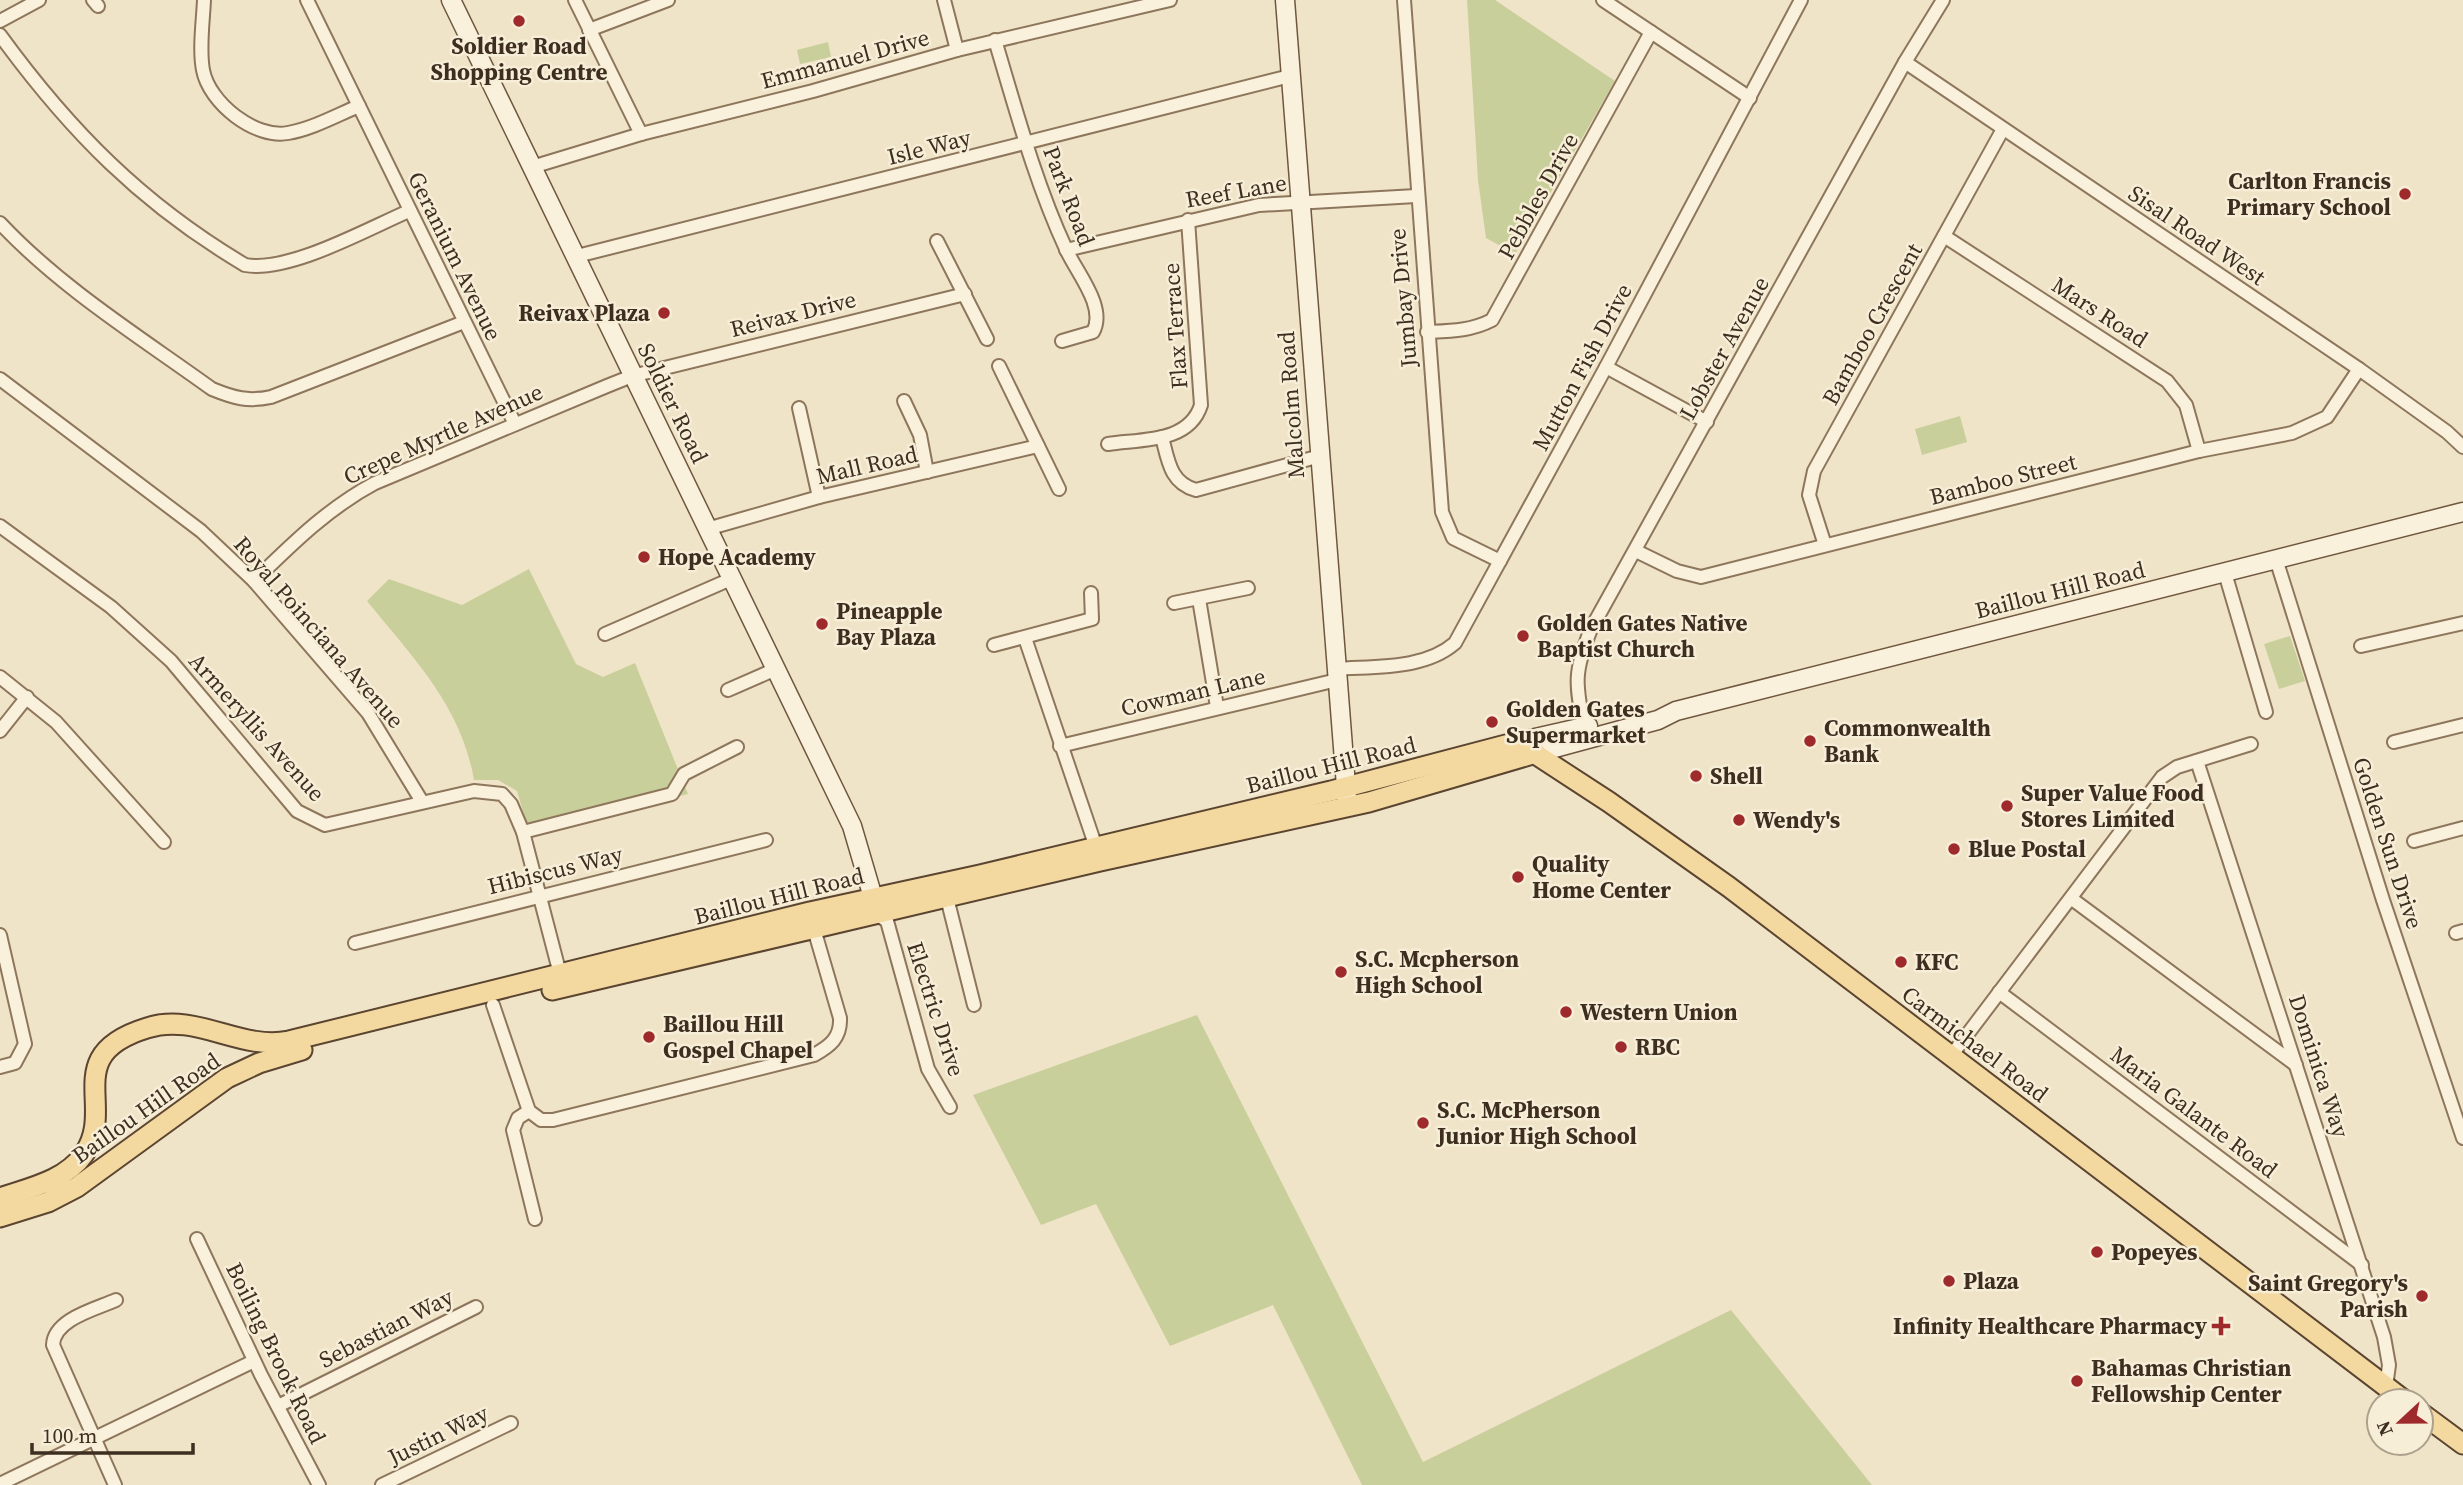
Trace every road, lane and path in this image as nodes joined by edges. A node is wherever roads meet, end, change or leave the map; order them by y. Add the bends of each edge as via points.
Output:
1 (39, 0) edge
2 (204, 0) edge
3 (307, 0) edge
4 (451, 0) edge
5 (575, 0) edge
6 (668, 0) edge
7 (944, 0) edge
8 (1170, 0) edge
9 (1285, 0) edge
10 (1404, 0) edge
11 (1603, 0) edge
12 (1801, 0) edge
13 (1943, 0) edge
14 (0, 21) edge
15 (589, 30) junction
16 (1651, 32) junction
17 (0, 35) edge
18 (995, 40) junction
19 (957, 50) junction
20 (1905, 62) junction
21 (1290, 76) junction
22 (1749, 98) junction
23 (359, 106) junction
24 (2003, 130) junction
25 (641, 134) junction
26 (1027, 144) junction
27 (533, 166) junction
28 (1416, 196) junction
29 (1300, 200) junction
30 (409, 211) junction
31 (1188, 220) junction
32 (0, 223) edge
33 (1944, 236) junction
34 (937, 241) dead end
35 (1066, 250) junction
36 (577, 257) junction
37 (965, 294) junction
38 (464, 322) junction
39 (1427, 332) junction
40 (987, 340) dead end
41 (1062, 341) dead end
42 (999, 366) dead end
43 (1606, 367) junction
44 (2359, 369) junction
45 (632, 376) junction
46 (0, 379) edge
47 (904, 401) dead end
48 (799, 408) dead end
49 (1707, 422) junction
50 (515, 424) junction
51 (1162, 437) junction
52 (1108, 444) dead end
53 (1038, 446) junction
54 (2463, 447) edge
55 (2199, 451) junction
56 (1320, 456) junction
57 (927, 472) junction
58 (1059, 489) dead end
59 (819, 497) junction
60 (2463, 512) edge
61 (0, 526) edge
62 (707, 529) junction
63 (1825, 545) junction
64 (1636, 551) junction
65 (2276, 559) junction
66 (1500, 561) junction
67 (2225, 573) junction
68 (731, 579) junction
69 (254, 581) junction
70 (1248, 588) dead end
71 (1091, 593) dead end
72 (1199, 599) junction
73 (1174, 603) dead end
74 (2463, 623) edge
75 (605, 634) dead end
76 (1025, 638) junction
77 (994, 645) dead end
78 (2361, 646) dead end
79 (776, 669) junction
80 (1336, 674) junction
81 (0, 677) edge
82 (728, 690) dead end
83 (27, 698) junction
84 (1217, 707) junction
85 (2266, 712) dead end
86 (1668, 714) junction
87 (2463, 725) edge
88 (1584, 727) junction
89 (0, 731) edge
90 (2394, 742) dead end
91 (1517, 743) junction
92 (2251, 744) dead end
93 (1060, 746) junction
94 (737, 747) dead end
95 (1536, 753) junction
96 (2197, 761) junction
97 (1498, 765) junction
98 (1562, 772) junction
99 (1345, 787) junction
100 (421, 800) junction
101 (1349, 807) junction
102 (2463, 828) edge
103 (523, 832) junction
104 (766, 840) dead end
105 (2414, 841) dead end
106 (164, 842) dead end
107 (1098, 854) junction
108 (538, 895) junction
109 (947, 898) junction
110 (2072, 899) junction
111 (883, 908) junction
112 (814, 929) junction
113 (0, 935) edge
114 (355, 943) dead end
115 (561, 974) junction
116 (1999, 992) junction
117 (493, 1004) junction
118 (974, 1005) dead end
119 (239, 1039) junction
120 (1951, 1056) junction
121 (2296, 1065) junction
122 (0, 1068) edge
123 (246, 1069) junction
124 (950, 1107) dead end
125 (529, 1111) junction
126 (2463, 1138) edge
127 (90, 1143) junction
128 (115, 1161) junction
129 (0, 1198) edge
130 (0, 1217) edge
131 (534, 1219) dead end
132 (197, 1239) dead end
133 (2363, 1266) junction
134 (116, 1300) dead end
135 (476, 1307) dead end
136 (254, 1361) junction
137 (2386, 1387) joint
138 (278, 1406) junction
139 (511, 1423) dead end
140 (2435, 1423) edge
141 (92, 1440) junction
142 (2463, 1444) edge
143 (0, 1484) edge
144 (115, 1485) edge
145 (319, 1485) edge
146 (382, 1485) edge

1 - 14 street
2 - 23 street via 203,71 211,89 240,118 272,133 288,133
3 - 23 street, Geranium Avenue
4 - 27 main road, Soldier Road
5 - 15 street
6 - 15 street
7 - 19 street
8 - 18 street, Emmanuel Drive
9 - 21 main road, Malcolm Road
10 - 28 street, Jumbay Drive
11 - 16 street
12 - 22 street, Mutton Fish Drive
13 - 20 street, Lobster Avenue
15 - 25 street
16 - 22 street
16 - 39 street, Pebbles Drive via 1492,320 1480,327
17 - 30 street via 46,97 124,178 245,265 262,268 285,263
18 - 19 street, Emmanuel Drive
18 - 26 street, Park Road
19 - 25 street, Emmanuel Drive
20 - 24 street, Sisal Road West
20 - 49 street, Lobster Avenue
21 - 26 street, Isle Way
21 - 29 main road, Malcolm Road
22 - 43 street, Mutton Fish Drive
23 - 30 street, Geranium Avenue
24 - 33 street, Bamboo Crescent
24 - 44 street, Sisal Road West
25 - 27 street, Emmanuel Drive
26 - 35 street, Park Road
26 - 36 street, Isle Way
27 - 36 main road, Soldier Road
28 - 29 street, Reef Lane
28 - 39 street, Jumbay Drive
29 - 31 street, Reef Lane
29 - 56 main road, Malcolm Road
30 - 38 street, Geranium Avenue
31 - 35 street, Reef Lane
31 - 51 street, Flax Terrace via 1201,405 1189,426
32 - 38 street via 93,303 212,389 234,398 271,397
33 - 55 street, Mars Road via 2167,381 2186,405
33 - 63 street, Bamboo Crescent via 1814,471 1809,495
34 - 37 street
35 - 41 street, Park Road via 1095,306 1097,319 1093,332
36 - 45 main road, Soldier Road
37 - 40 street
37 - 45 street, Reivax Drive
38 - 50 street, Geranium Avenue
39 - 66 street, Jumbay Drive via 1446,525 1463,545
42 - 53 street
43 - 49 street
43 - 66 street, Mutton Fish Drive
44 - 54 street, Sisal Road West
44 - 55 street, Bamboo Street via 2334,410 2311,426
45 - 50 street, Crepe Myrtle Avenue
45 - 62 main road, Soldier Road
46 - 69 street, Royal Poinciana Avenue via 201,531
47 - 57 street via 920,435
48 - 59 street
49 - 64 street, Lobster Avenue
50 - 69 street, Crepe Myrtle Avenue via 346,498
51 - 52 street, Flax Terrace
51 - 56 street via 1175,477 1196,490
53 - 57 street, Mall Road
53 - 58 street
55 - 63 street, Bamboo Street
56 - 80 main road, Malcolm Road
57 - 59 street, Mall Road
59 - 62 street, Mall Road
60 - 65 main road, Baillou Hill Road
61 - 100 street, Armeryllis Avenue via 111,607 171,661 297,811 309,819 338,823
62 - 68 main road, Soldier Road
63 - 64 street, Bamboo Street via 1701,577
64 - 88 street, Lobster Avenue via 1578,661 1576,687
65 - 67 main road, Baillou Hill Road
65 - 126 street, Golden Sun Drive
66 - 80 street, Mutton Fish Drive via 1467,626 1446,650 1429,659
67 - 85 street
67 - 86 main road, Baillou Hill Road
68 - 75 street
68 - 79 main road, Soldier Road
69 - 100 street, Royal Poinciana Avenue via 368,713
70 - 72 street
71 - 76 street via 1092,619
72 - 73 street
72 - 84 street
74 - 78 street
76 - 77 street
76 - 93 street
79 - 82 street
79 - 111 main road, Soldier Road via 852,826
80 - 84 street, Cowman Lane
80 - 99 main road, Malcolm Road
81 - 83 street
83 - 89 street
83 - 106 street via 56,722
84 - 93 street, Cowman Lane
86 - 88 main road, Baillou Hill Road via 1657,712
86 - 95 main road, Baillou Hill Road
87 - 90 street
88 - 91 main road, Baillou Hill Road
91 - 95 main road
91 - 99 main road, Baillou Hill Road
92 - 96 street
93 - 107 street
94 - 103 street via 684,774 672,794
95 - 97 main road, Baillou Hill Road
95 - 98 main road
96 - 110 street via 2162,777
96 - 121 street, Dominica Way
97 - 98 main road, Carmichael Road
97 - 101 main road, Baillou Hill Road
98 - 120 main road, Carmichael Road via 1729,887
99 - 101 main road, Malcolm Road
99 - 107 main road, Baillou Hill Road
100 - 103 street, Armeryllis Avenue via 474,791 502,794
101 - 107 main road, Baillou Hill Road
102 - 105 street
103 - 108 street, Armeryllis Avenue
104 - 108 street, Hibiscus Way
107 - 109 main road, Baillou Hill Road
107 - 111 main road, Baillou Hill Road
108 - 114 street, Hibiscus Way
108 - 115 street, Armeryllis Avenue
109 - 111 main road, Baillou Hill Road
109 - 118 street
110 - 116 street
110 - 121 street
111 - 112 main road, Baillou Hill Road
111 - 115 main road, Baillou Hill Road
111 - 124 street, Electric Drive via 928,1069
112 - 117 main road, Baillou Hill Road
112 - 125 street via 840,1018 838,1034 827,1048 552,1120 541,1120
113 - 122 street via 25,1044 15,1063
115 - 119 main road, Baillou Hill Road via 289,1041
116 - 120 street
116 - 133 street, Maria Galante Road
117 - 123 main road, Baillou Hill Road via 309,1048
117 - 125 street
119 - 123 main road
119 - 127 main road, Baillou Hill Road via 175,1024 148,1027 119,1041 104,1053 95,1071
120 - 137 main road, Carmichael Road
121 - 133 street, Dominica Way
123 - 128 main road, Baillou Hill Road via 177,1111
125 - 131 street via 517,1118 513,1130
127 - 128 main road
127 - 129 main road, Baillou Hill Road via 63,1173
128 - 130 main road, Baillou Hill Road via 58,1198
132 - 136 street, Boiling Brook Road
133 - 137 street, Dominica Way via 2386,1342
134 - 141 street via 64,1324 53,1337 56,1355
135 - 138 street, Sebastian Way
136 - 138 street, Boiling Brook Road
136 - 141 street
138 - 145 street, Boiling Brook Road
139 - 146 street, Justin Way
140 - 142 main road
141 - 143 street
141 - 144 street

